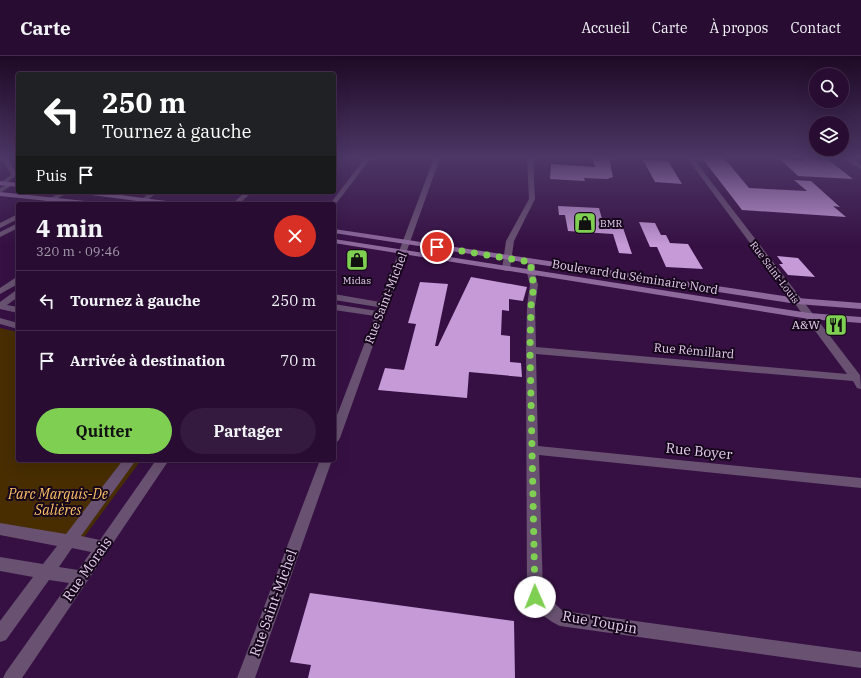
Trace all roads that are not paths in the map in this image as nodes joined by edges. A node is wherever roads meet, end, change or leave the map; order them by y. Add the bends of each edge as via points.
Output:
1 (346, 187) edge
2 (427, 187) edge
3 (531, 187) edge
4 (712, 187) edge
5 (0, 192) edge
6 (65, 194) edge
7 (66, 194) edge
8 (99, 194) edge
9 (152, 194) edge
10 (247, 194) edge
11 (62, 200) junction
12 (144, 200) junction
13 (53, 201) edge
14 (78, 202) edge
15 (141, 202) edge
16 (159, 202) edge
17 (237, 202) edge
18 (335, 202) edge
19 (16, 218) edge
20 (16, 226) edge
21 (336, 231) edge
22 (1, 232) edge
23 (336, 241) edge
24 (406, 248) junction
25 (507, 258) junction
26 (531, 267) junction
27 (506, 269) junction
28 (16, 281) edge
29 (0, 292) edge
30 (16, 294) edge
31 (336, 298) edge
32 (797, 301) junction
33 (0, 306) edge
34 (861, 306) edge
35 (336, 307) edge
36 (16, 310) edge
37 (381, 310) junction
38 (809, 316) junction
39 (861, 320) edge
40 (0, 321) edge
41 (16, 325) edge
42 (530, 350) junction
43 (858, 381) edge
44 (336, 433) edge
45 (533, 450) junction
46 (129, 462) edge
47 (162, 462) edge
48 (325, 462) edge
49 (861, 483) edge
50 (0, 529) edge
51 (71, 541) junction
52 (103, 547) junction
53 (0, 564) edge
54 (47, 572) junction
55 (81, 578) junction
56 (0, 634) edge
57 (861, 660) edge
58 (12, 678) edge
59 (246, 678) edge

1 - 18 street
2 - 24 street, Rue Saint-Michel
3 - 25 street via 532,199 510,241
4 - 32 street, Rue Saint-Louis
5 - 13 main road
6 - 13 street
7 - 11 street
8 - 12 main road
9 - 12 street
10 - 17 street
11 - 13 main road
11 - 14 main road
12 - 15 street
12 - 16 main road
19 - 22 street
20 - 22 street
21 - 24 main road, Boulevard du Séminaire Nord
23 - 24 main road, Boulevard du Séminaire Nord
24 - 25 main road, Boulevard du Séminaire Nord
24 - 27 main road, Boulevard du Séminaire Nord
24 - 37 street, Rue Saint-Michel
25 - 26 main road, Boulevard du Séminaire Nord
25 - 27 street
26 - 27 main road, Boulevard du Séminaire Nord
26 - 32 main road, Boulevard du Séminaire Nord
26 - 38 main road, Boulevard du Séminaire Nord
26 - 42 street, Rue Toupin via 534,285
28 - 29 street
30 - 33 street
31 - 37 street
32 - 34 main road, Boulevard du Séminaire Nord
32 - 38 street, Rue Saint-Louis
33 - 36 street
35 - 37 street
37 - 44 street, Rue Saint-Michel
38 - 39 main road, Boulevard du Séminaire Nord
38 - 43 street, Rue Saint-Louis
40 - 41 street
42 - 43 street, Rue Rémillard
42 - 45 street, Rue Toupin
45 - 49 street, Rue Boyer
45 - 57 street, Rue Toupin via 535,597 560,618
46 - 51 street
47 - 52 street, Rue Morais
48 - 59 street, Rue Saint-Michel
50 - 51 street
51 - 52 street
51 - 54 street
52 - 55 street, Rue Morais
53 - 54 street
54 - 55 street
54 - 56 street
55 - 58 street, Rue Morais

